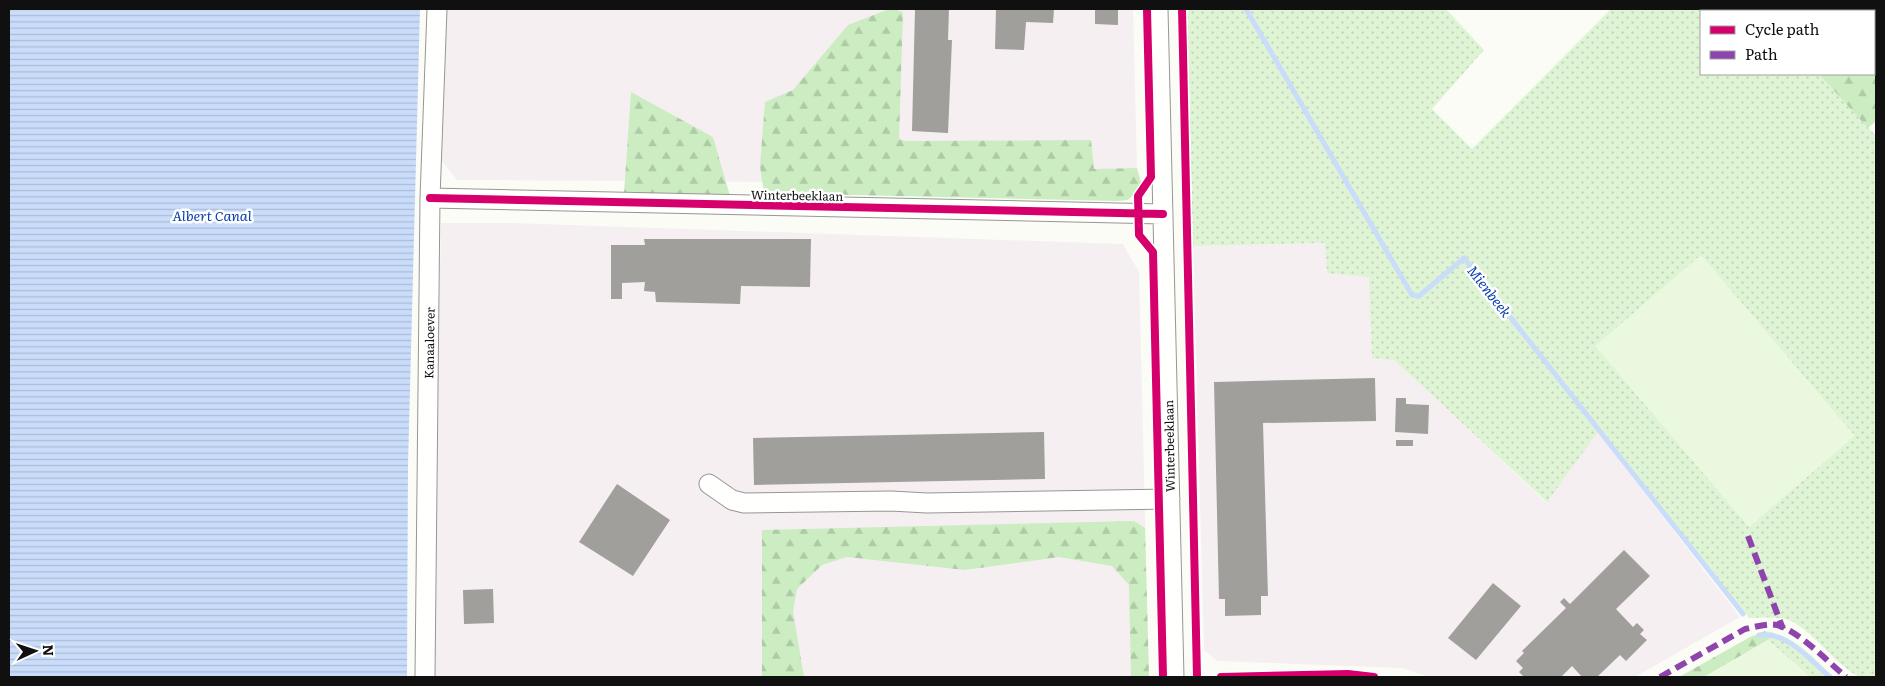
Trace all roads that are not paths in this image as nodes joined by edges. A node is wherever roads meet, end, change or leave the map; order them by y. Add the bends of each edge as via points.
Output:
1 (437, 9) edge
2 (1158, 9) edge
3 (430, 198) junction
4 (1163, 214) junction
5 (709, 484) dead end
6 (1170, 498) junction
7 (425, 677) edge
8 (1174, 677) edge

1 - 3 street, Kanaaloever
2 - 4 street, Winterbeeklaan
3 - 4 street, Winterbeeklaan
3 - 7 street, Kanaaloever
4 - 6 street, Winterbeeklaan
5 - 6 street via 732,500 744,503
6 - 8 street, Winterbeeklaan

